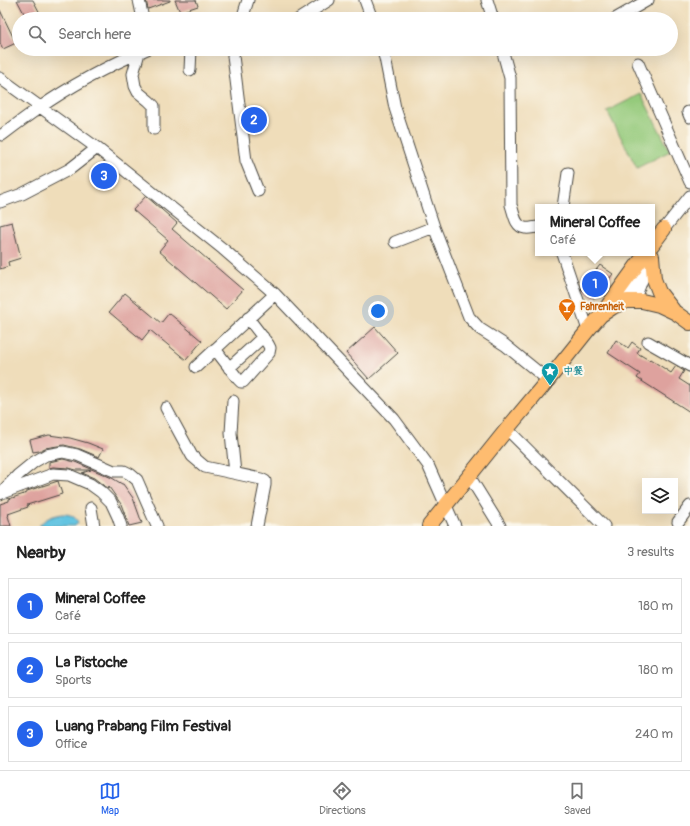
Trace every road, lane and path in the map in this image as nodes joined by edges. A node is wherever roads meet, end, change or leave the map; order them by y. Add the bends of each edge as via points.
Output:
1 (139, 0) edge
2 (248, 0) edge
3 (328, 0) edge
4 (365, 0) edge
5 (488, 0) edge
6 (648, 0) edge
7 (141, 12) edge
8 (244, 12) edge
9 (310, 12) edge
10 (369, 12) edge
11 (491, 12) edge
12 (627, 12) edge
13 (133, 56) edge
14 (141, 56) edge
15 (191, 56) edge
16 (233, 56) edge
17 (384, 56) edge
18 (504, 56) edge
19 (638, 63) dead end
20 (190, 70) dead end
21 (0, 78) edge
22 (39, 108) junction
23 (154, 129) dead end
24 (2, 135) dead end
25 (97, 148) junction
26 (568, 173) dead end
27 (690, 182) edge
28 (258, 192) dead end
29 (690, 196) edge
30 (0, 202) edge
31 (563, 204) edge
32 (434, 226) junction
33 (535, 228) edge
34 (664, 229) joint
35 (395, 242) dead end
36 (655, 243) edge
37 (563, 256) edge
38 (646, 256) edge
39 (648, 256) edge
40 (651, 256) edge
41 (275, 294) junction
42 (631, 301) junction
43 (676, 313) junction
44 (601, 315) junction
45 (248, 318) junction
46 (690, 323) edge
47 (588, 330) junction
48 (263, 337) junction
49 (648, 342) dead end
50 (215, 349) junction
51 (690, 366) edge
52 (196, 367) dead end
53 (229, 368) junction
54 (548, 380) junction
55 (233, 401) dead end
56 (166, 408) dead end
57 (506, 429) junction
58 (234, 473) junction
59 (469, 476) junction
60 (0, 494) edge
61 (446, 504) junction
62 (690, 506) edge
63 (91, 508) dead end
64 (678, 522) dead end
65 (94, 526) edge
66 (121, 526) edge
67 (157, 526) edge
68 (258, 526) edge
69 (429, 526) edge
70 (455, 526) edge
71 (500, 526) edge
72 (604, 526) edge

1 - 7 street
2 - 8 street
3 - 9 street
4 - 10 street
5 - 11 street
6 - 12 street
13 - 22 street
14 - 23 street via 133,74 135,86 154,106
15 - 20 street
16 - 28 street via 246,161
17 - 32 street via 394,108
18 - 33 street via 510,78 511,205 521,227
19 - 27 street
21 - 22 street
22 - 24 street
22 - 25 street
25 - 30 street via 70,169 22,194
25 - 41 street
26 - 31 street
29 - 34 street
32 - 35 street
32 - 54 street via 469,317 480,329 505,345
34 - 36 main road
37 - 47 street
38 - 44 main road
39 - 42 street via 637,293
40 - 43 main road via 659,292
41 - 45 street
41 - 61 street via 394,419 428,465
42 - 43 main road via 649,302
42 - 44 main road via 613,307
43 - 46 main road
44 - 47 main road
45 - 48 street
45 - 50 street
47 - 54 main road
48 - 53 street
48 - 53 street via 270,348 269,353 243,382
49 - 51 street
50 - 52 street
50 - 53 street
54 - 57 main road
55 - 58 street via 231,433
56 - 58 street via 192,456 205,467
57 - 59 main road
57 - 72 street
58 - 68 street via 265,481
59 - 61 main road
59 - 71 street
60 - 66 street via 54,474 68,475 90,484 101,492 111,502
60 - 67 street via 34,462 46,455 63,452 77,455 114,471 130,474 137,480
61 - 69 main road
61 - 70 street
62 - 64 street
63 - 65 street

